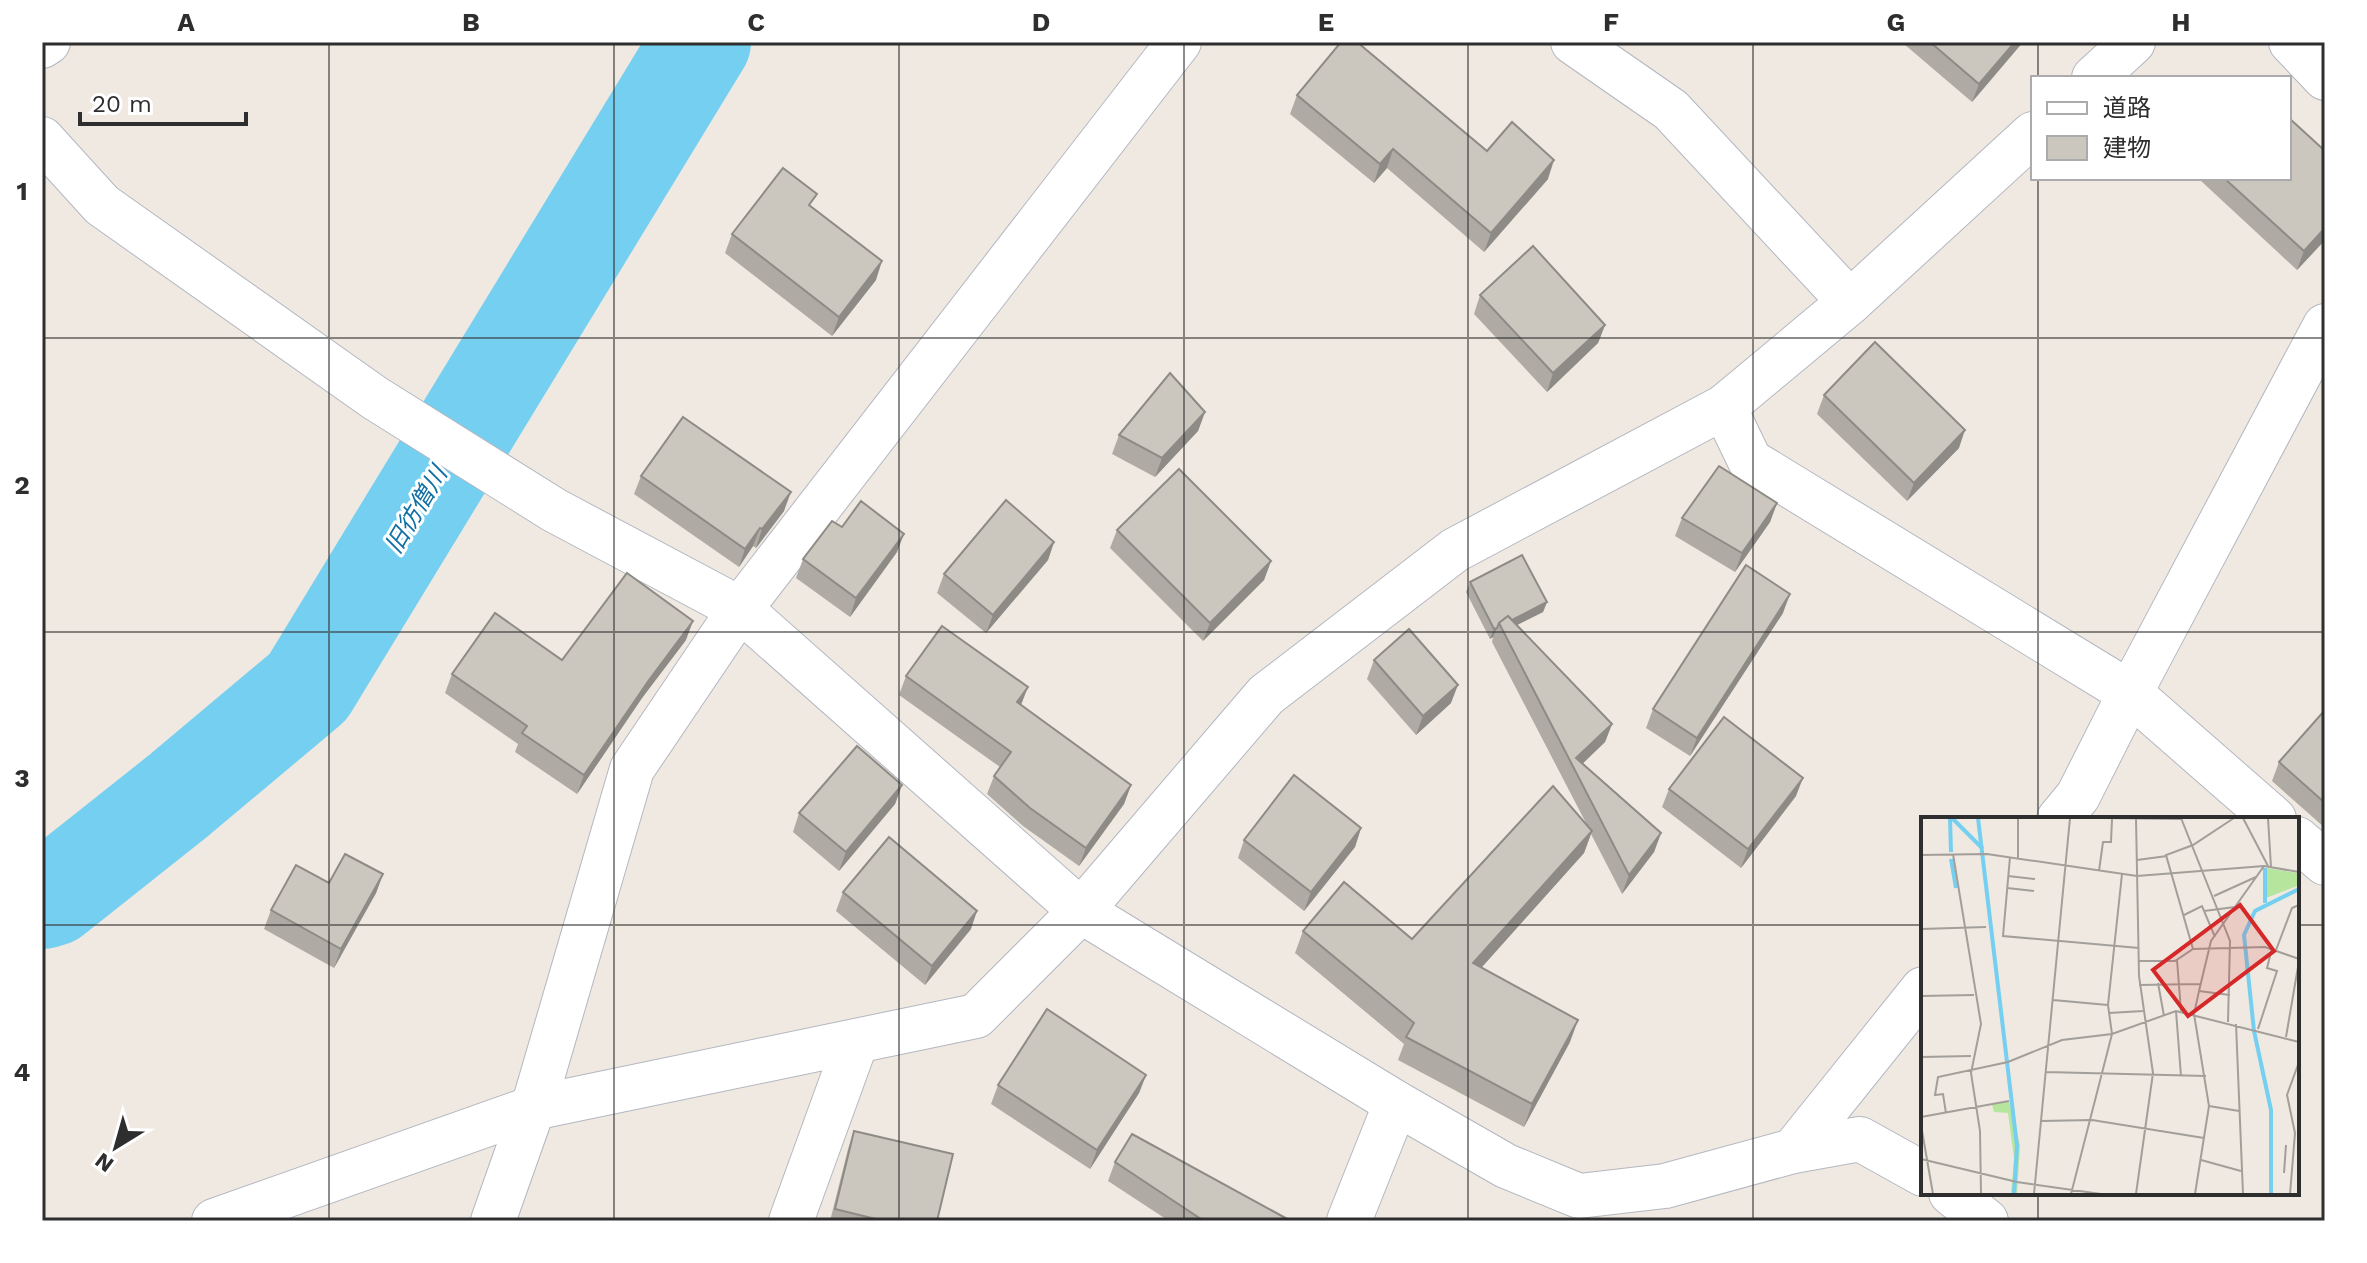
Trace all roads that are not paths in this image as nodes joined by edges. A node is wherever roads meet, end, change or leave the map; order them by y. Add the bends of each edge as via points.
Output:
1 (48, 42) edge
2 (1179, 42) edge
3 (1573, 42) edge
4 (2133, 42) edge
5 (2291, 42) edge
6 (42, 46) edge
7 (2096, 76) edge
8 (2325, 78) edge
9 (2031, 136) edge
10 (42, 139) edge
11 (1850, 302) junction
12 (2325, 326) edge
13 (1724, 407) junction
14 (740, 609) junction
15 (2130, 693) junction
16 (2061, 817) edge
17 (2272, 817) edge
18 (2299, 841) edge
19 (2325, 863) edge
20 (1081, 911) junction
21 (1921, 991) edge
22 (856, 1042) junction
23 (1396, 1103) junction
24 (533, 1108) junction
25 (1793, 1151) junction
26 (1921, 1173) edge
27 (1954, 1195) edge
28 (214, 1221) edge
29 (493, 1221) edge
30 (791, 1221) edge
31 (1349, 1221) edge
32 (1986, 1221) edge

1 - 6 street
2 - 14 street
3 - 11 street via 1671,110
4 - 7 street
5 - 8 street
9 - 11 street
10 - 14 street via 102,205 375,398 554,510
11 - 13 street
12 - 15 street
13 - 15 street via 1750,461
13 - 20 street via 1455,550 1266,695
14 - 20 street
14 - 24 street via 632,769
15 - 16 street via 2078,796
15 - 17 street
18 - 19 street
20 - 22 street via 976,1016
20 - 23 street
21 - 25 street
22 - 24 street
22 - 30 street
23 - 25 street via 1506,1166 1579,1196 1665,1186
23 - 31 street
24 - 28 street
24 - 29 street
25 - 26 street via 1860,1139
27 - 32 street

